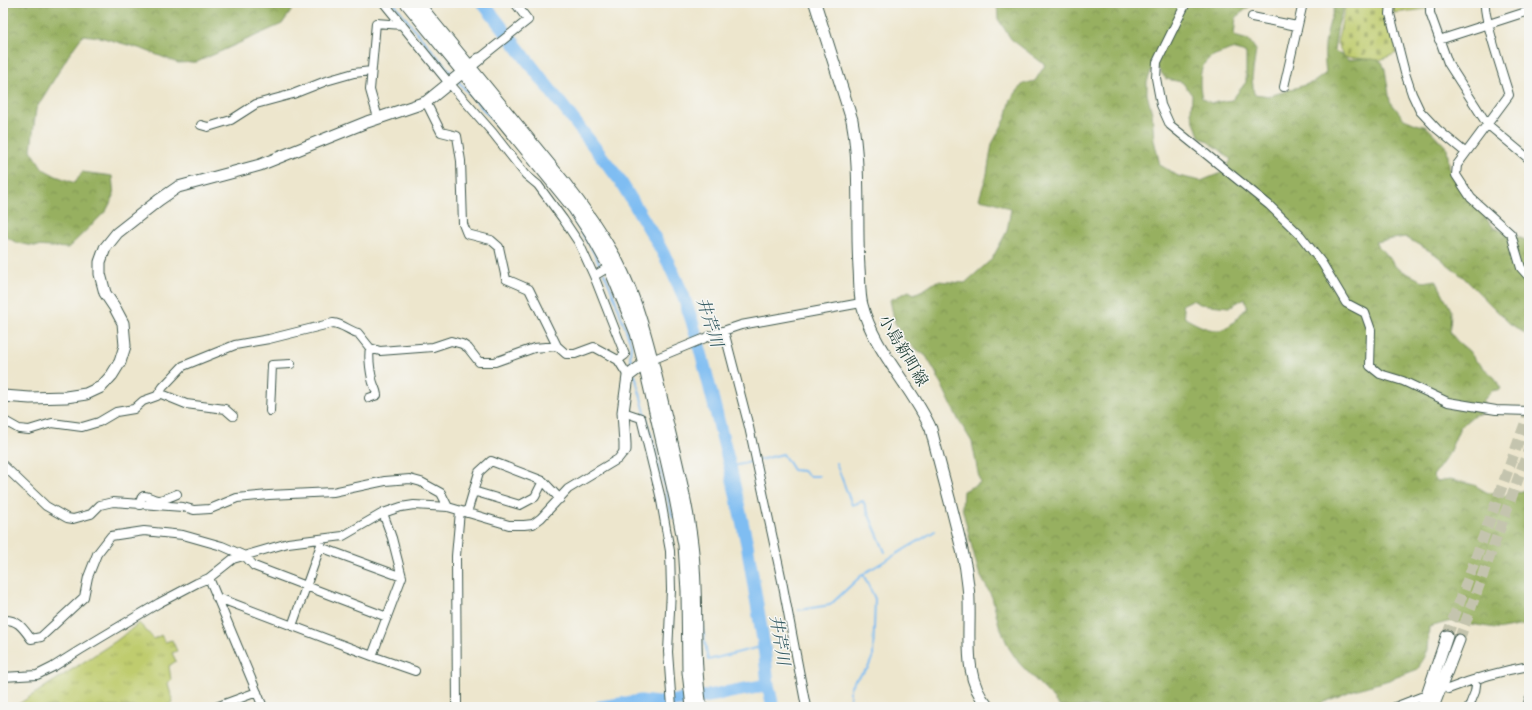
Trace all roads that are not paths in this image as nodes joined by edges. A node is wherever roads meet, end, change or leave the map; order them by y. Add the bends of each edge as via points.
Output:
1 (384, 3) edge
2 (406, 3) edge
3 (418, 3) edge
4 (515, 3) edge
5 (815, 3) edge
6 (1186, 3) edge
7 (1303, 3) edge
8 (1391, 3) edge
9 (1430, 3) edge
10 (1485, 3) edge
11 (1529, 11) edge
12 (1252, 17) dead end
13 (1488, 24) junction
14 (402, 25) junction
15 (1297, 26) junction
16 (1439, 40) junction
17 (483, 55) joint
18 (371, 72) junction
19 (460, 74) junction
20 (1284, 87) dead end
21 (426, 102) junction
22 (378, 118) junction
23 (1487, 124) junction
24 (201, 125) dead end
25 (1466, 153) junction
26 (1529, 158) edge
27 (547, 175) junction
28 (538, 185) junction
29 (609, 267) junction
30 (594, 276) junction
31 (1529, 277) edge
32 (861, 303) junction
33 (722, 332) junction
34 (557, 346) junction
35 (370, 348) junction
36 (618, 360) junction
37 (648, 362) junction
38 (291, 364) dead end
39 (628, 376) junction
40 (159, 393) junction
41 (3, 396) edge
42 (369, 398) dead end
43 (270, 411) dead end
44 (1529, 411) edge
45 (623, 412) junction
46 (233, 416) dead end
47 (3, 420) edge
48 (624, 450) joint
49 (3, 465) edge
50 (543, 481) junction
51 (473, 491) junction
52 (177, 494) dead end
53 (560, 499) junction
54 (140, 505) junction
55 (448, 507) junction
56 (463, 512) junction
57 (383, 513) junction
58 (323, 539) junction
59 (320, 547) junction
60 (245, 556) junction
61 (402, 577) junction
62 (209, 578) junction
63 (307, 585) junction
64 (216, 597) junction
65 (387, 617) junction
66 (3, 620) edge
67 (292, 626) junction
68 (1448, 636) tunnel mouth
69 (1459, 640) tunnel mouth
70 (372, 656) junction
71 (1529, 666) edge
72 (415, 671) dead end
73 (3, 677) edge
74 (1477, 678) junction
75 (1448, 689) dead end
76 (257, 692) junction
77 (1529, 700) edge
78 (1422, 702) edge
79 (672, 706) edge
80 (216, 707) edge
81 (263, 707) edge
82 (457, 707) edge
83 (698, 707) edge
84 (806, 707) edge
85 (988, 707) edge
86 (1395, 707) edge
87 (1433, 707) edge
88 (1469, 707) edge
89 (1527, 707) edge

1 - 14 street
2 - 19 street
3 - 19 street
4 - 17 street via 528,20
5 - 32 street, 小島新町線 via 856,139
6 - 44 street via 1158,62 1156,78 1161,105 1170,125 1269,205 1300,235 1322,262 1346,303 1364,313 1371,330 1370,366 1380,374 1403,380 1448,402 1496,410
7 - 15 street
8 - 25 street via 1390,14 1405,73 1420,111
9 - 16 street via 1430,13
10 - 13 street
11 - 13 street
12 - 15 street
13 - 16 street
13 - 23 street via 1509,95
14 - 18 street via 376,23
14 - 19 street
15 - 20 street
16 - 23 street via 1448,63
17 - 19 street
18 - 22 street via 370,90
18 - 24 street via 354,73 326,81 293,94 256,104 231,120 208,127
19 - 21 street
19 - 27 street
19 - 28 street via 493,133 526,175
19 - 37 street via 564,182 600,232 616,260 639,317
21 - 22 street
21 - 34 street via 441,132 457,136 461,162 463,224 467,234 492,240 499,247 506,278 529,289
22 - 41 street via 260,165 178,187 159,200 117,233 105,248 100,262 105,293 123,323 125,346 112,376 101,387 86,394 45,398
23 - 25 street
23 - 26 street
25 - 31 street via 1457,165 1456,175 1471,198 1511,234 1521,268
27 - 28 street
27 - 29 street via 574,209
28 - 30 street via 579,243
29 - 30 street
29 - 37 street
30 - 36 street via 625,355
32 - 33 street via 741,325
32 - 85 street, 小島新町線 via 874,334 923,411 931,429 962,550 968,587 970,666 978,693
33 - 37 street
33 - 84 street via 749,427
34 - 35 street via 534,348 495,362 480,362 468,348 451,341 433,347 380,351
34 - 36 street via 566,354 594,347
35 - 40 street via 358,332 352,332 333,323 235,345 183,366
35 - 42 street via 372,381 377,395
36 - 39 street
37 - 39 street
37 - 83 street via 684,545 692,672
38 - 43 street via 272,365
39 - 45 street
40 - 46 street via 186,404 225,409
40 - 47 street via 134,409 116,412 99,422 82,427 52,423 29,430 19,429
45 - 48 street via 626,444
45 - 79 street via 641,418 660,495 672,574 668,652
48 - 53 street via 618,459 568,489
49 - 54 street via 46,506 66,518 73,519 91,514 100,505 113,502
50 - 51 street via 535,496 520,505
50 - 51 street via 491,461 479,472
50 - 53 street
51 - 56 street
52 - 54 street via 159,500 146,495 140,500
53 - 56 street via 542,518 532,524 509,525
54 - 55 street via 210,510 238,498 333,492 385,481 410,479 422,482 441,493
55 - 56 street
55 - 57 street via 414,505
56 - 82 street via 456,556
57 - 58 street via 343,536
57 - 61 street
58 - 59 street
58 - 60 street via 288,543
59 - 61 street
59 - 63 street
60 - 62 street via 233,559
60 - 63 street via 254,566
60 - 66 street via 222,546 183,536 144,531 111,536 97,554 84,596 41,637 31,639 20,624 11,619
61 - 65 street
62 - 64 street
62 - 73 street via 159,603 37,675
63 - 65 street
63 - 67 street
64 - 67 street
64 - 76 street
65 - 70 street
67 - 70 street
68 - 78 street
69 - 87 street
70 - 72 street
71 - 74 street
74 - 75 street
74 - 88 street
76 - 80 street
76 - 81 street
77 - 89 street
78 - 86 street

